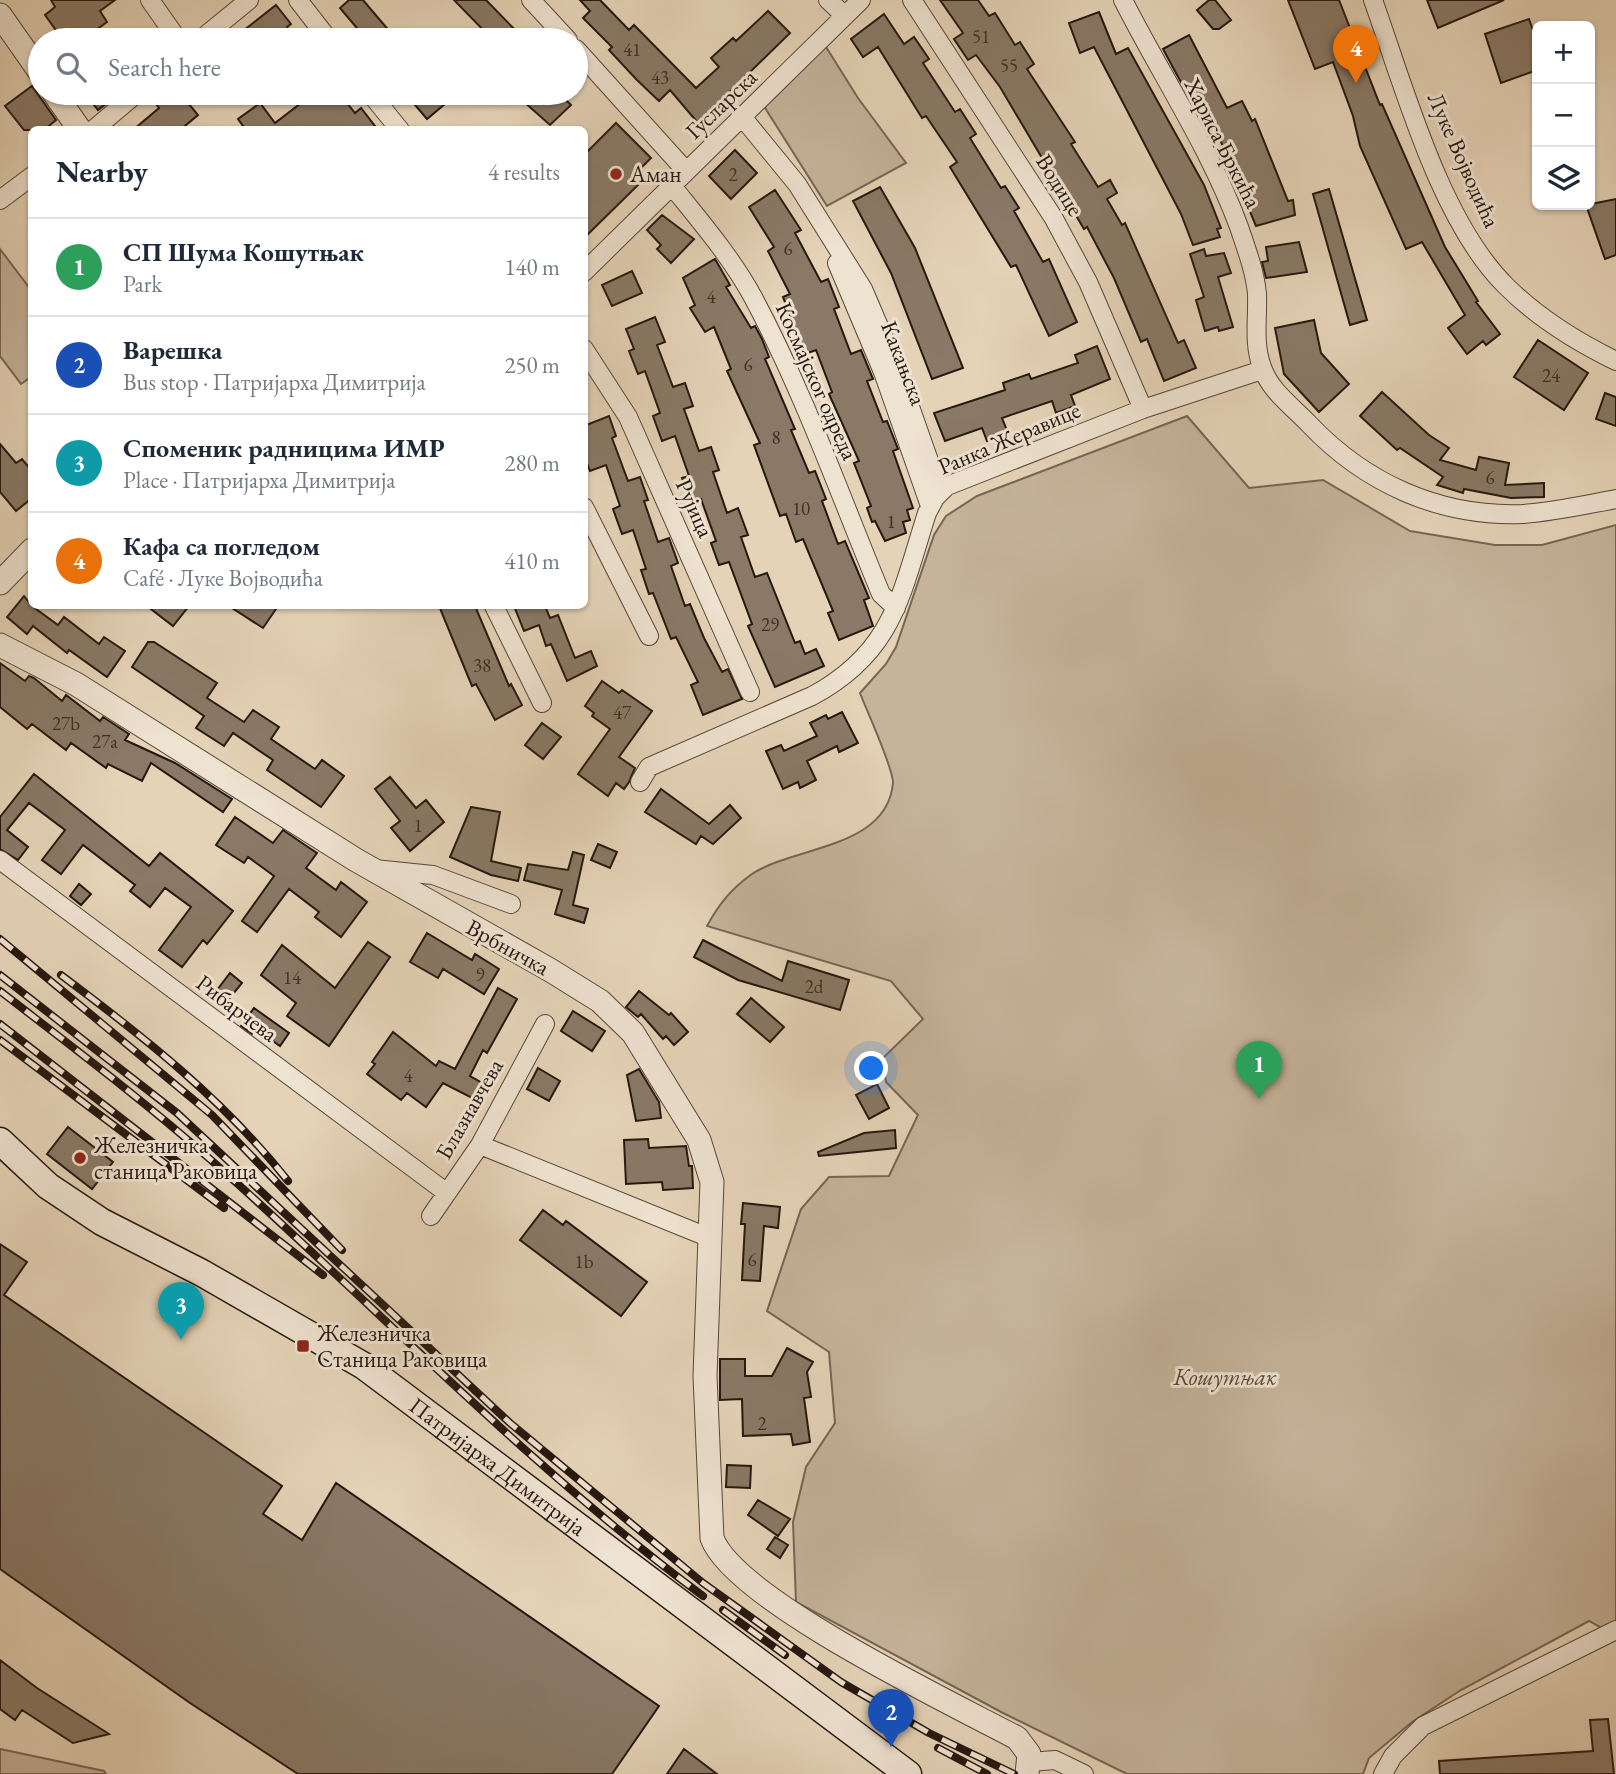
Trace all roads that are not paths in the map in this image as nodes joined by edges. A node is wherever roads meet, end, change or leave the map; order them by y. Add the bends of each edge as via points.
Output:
1 (150, 0) edge
2 (249, 0) edge
3 (298, 0) edge
4 (531, 0) edge
5 (828, 0) edge
6 (861, 0) edge
7 (912, 0) edge
8 (1123, 0) edge
9 (1373, 0) edge
10 (0, 15) edge
11 (845, 16) junction
12 (170, 28) edge
13 (215, 28) edge
14 (320, 28) edge
15 (557, 28) edge
16 (28, 55) edge
17 (588, 62) edge
18 (62, 105) edge
19 (123, 105) edge
20 (380, 105) edge
21 (743, 118) junction
22 (77, 126) edge
23 (98, 126) edge
24 (397, 126) edge
25 (686, 171) junction
26 (28, 179) edge
27 (672, 187) junction
28 (0, 200) edge
29 (588, 268) edge
30 (588, 355) edge
31 (1616, 361) edge
32 (1262, 370) junction
33 (1143, 409) junction
34 (935, 499) junction
35 (1616, 499) edge
36 (588, 515) edge
37 (28, 554) edge
38 (0, 583) edge
39 (896, 608) junction
40 (495, 609) edge
41 (649, 636) dead end
42 (0, 645) edge
43 (750, 692) dead end
44 (542, 703) dead end
45 (645, 774) dead end
46 (0, 860) edge
47 (371, 869) junction
48 (511, 904) dead end
49 (545, 1024) dead end
50 (0, 1141) edge
51 (480, 1145) junction
52 (447, 1193) junction
53 (431, 1216) dead end
54 (710, 1238) junction
55 (1616, 1630) edge
56 (1028, 1770) edge
57 (908, 1774) edge
58 (1084, 1774) edge
59 (1383, 1774) edge

1 - 12 street
2 - 13 street
3 - 14 street
4 - 15 street
5 - 11 street
6 - 11 street, Гусларска
7 - 33 street, Водице via 1053,217 1088,282
8 - 32 street, Хариса Бркића via 1221,183 1238,226 1256,291 1256,344
9 - 31 street, Луке Војводића via 1425,145 1480,254 1504,284 1543,319
10 - 16 street
11 - 21 street, Гусларска
17 - 25 street
18 - 22 street
19 - 23 street
20 - 24 street
21 - 25 street, Гусларска
21 - 34 street, Какањска via 797,184 831,239
25 - 27 street, Гусларска
26 - 28 street
27 - 29 street, Гусларска
27 - 39 street, Космајског одреда via 716,239 753,297 799,393 881,594
30 - 43 street, Рујица via 628,417
32 - 33 street, Ранка Жеравице
32 - 35 street, Хариса Бркића via 1285,401 1341,455 1408,494 1449,508 1508,514 1563,510
33 - 34 street, Ранка Жеравице via 957,481
34 - 39 street, Ранка Жеравице
36 - 41 street
37 - 38 street
39 - 45 street, Ранка Жеравице via 884,635 835,684
40 - 44 street
42 - 47 street, Врбничка via 76,684
46 - 52 street, Рибарчева
47 - 48 street via 433,875
47 - 54 street, Врбничка via 550,970 624,1021 704,1153 712,1182
49 - 51 street, Блазнавчева
50 - 57 main road, Патријарха Димитрија via 48,1186 102,1222 226,1286 363,1366
51 - 52 street, Блазнавчева
51 - 54 street
52 - 53 street, Блазнавчева
54 - 56 street, Врбничка via 705,1376 712,1538 726,1562 836,1642 1017,1738 1025,1745
55 - 59 street via 1423,1726 1393,1756
56 - 58 street via 1055,1760

